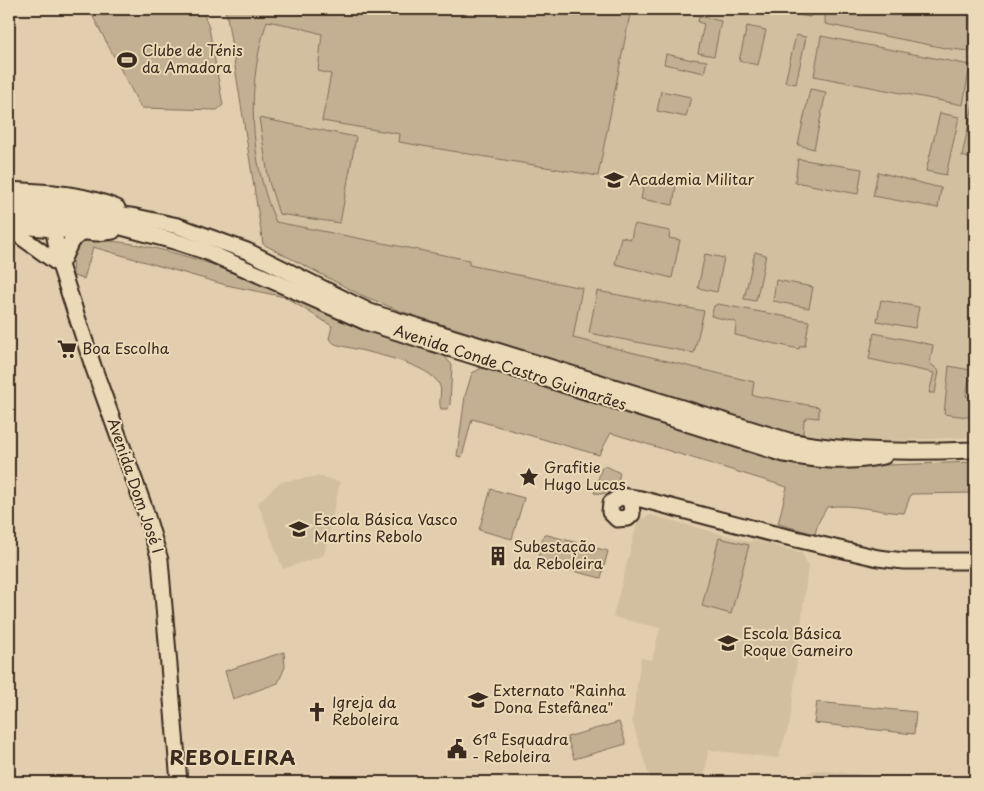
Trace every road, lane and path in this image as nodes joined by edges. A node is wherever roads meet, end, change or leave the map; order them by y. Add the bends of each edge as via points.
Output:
1 (9, 190) edge
2 (9, 202) edge
3 (53, 211) junction
4 (9, 214) edge
5 (134, 223) junction
6 (9, 226) edge
7 (83, 231) junction
8 (60, 265) junction
9 (485, 346) junction
10 (468, 355) junction
11 (975, 450) edge
12 (816, 453) junction
13 (624, 497) junction
14 (673, 509) junction
15 (632, 514) junction
16 (975, 561) edge
17 (179, 782) edge

1 - 3 main road, Avenida Conde Castro Guimarães
2 - 3 main road, Avenida Conde Castro Guimarães
3 - 4 main road, Avenida Conde Castro Guimarães
3 - 5 main road, Avenida Conde Castro Guimarães
3 - 5 main road, Avenida Conde Castro Guimarães via 96,200
3 - 6 main road, Avenida Conde Castro Guimarães
3 - 7 main road, Avenida Conde Castro Guimarães
3 - 8 main road, Avenida Dom José I
5 - 7 main road, Avenida Conde Castro Guimarães via 97,233
5 - 9 main road, Avenida Conde Castro Guimarães via 186,229 247,251 370,312
5 - 10 main road, Avenida Conde Castro Guimarães via 366,322
6 - 8 main road
7 - 8 main road via 71,241
8 - 17 main road, Avenida Dom José I via 160,560
9 - 10 main road
9 - 12 main road, Avenida Conde Castro Guimarães via 789,441
10 - 12 main road, Avenida Conde Castro Guimarães via 784,454
11 - 12 main road, Avenida Conde Castro Guimarães via 898,453 857,461
13 - 14 main road
13 - 15 main road via 631,502
13 - 15 main road via 613,499 610,512 622,520
14 - 15 main road via 647,507
14 - 16 main road via 878,558

